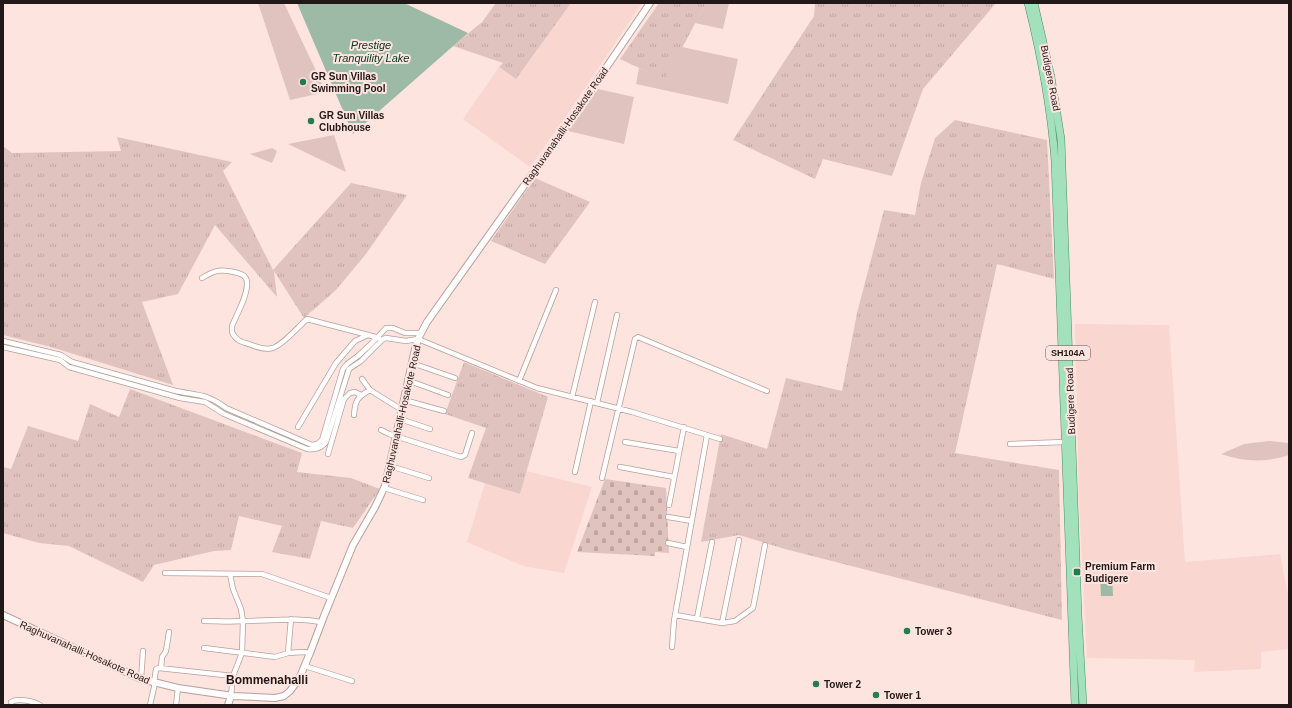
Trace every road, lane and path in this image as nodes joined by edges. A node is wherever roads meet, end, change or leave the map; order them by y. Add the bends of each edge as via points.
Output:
1 (650, 3) edge
2 (1028, 3) edge
3 (1034, 3) edge
4 (202, 278) dead end
5 (556, 290) dead end
6 (595, 302) dead end
7 (617, 315) dead end
8 (421, 333) junction
9 (368, 335) junction
10 (380, 338) junction
11 (418, 339) junction
12 (3, 341) edge
13 (3, 347) edge
14 (412, 363) junction
15 (121, 376) junction
16 (455, 378) dead end
17 (362, 379) dead end
18 (407, 380) junction
19 (120, 381) junction
20 (519, 381) junction
21 (370, 390) junction
22 (767, 391) dead end
23 (448, 394) dead end
24 (361, 395) junction
25 (572, 397) junction
26 (404, 400) junction
27 (591, 401) junction
28 (596, 403) junction
29 (226, 408) junction
30 (618, 409) junction
31 (402, 410) junction
32 (444, 411) dead end
33 (224, 414) junction
34 (354, 415) dead end
35 (400, 419) junction
36 (298, 427) dead end
37 (684, 427) junction
38 (430, 429) dead end
39 (380, 430) dead end
40 (472, 433) dead end
41 (707, 434) junction
42 (396, 437) junction
43 (720, 439) dead end
44 (625, 442) dead end
45 (1065, 442) junction
46 (1010, 444) dead end
47 (319, 446) junction
48 (679, 452) junction
49 (328, 454) dead end
50 (1070, 462) junction
51 (390, 466) junction
52 (620, 467) dead end
53 (575, 472) dead end
54 (674, 477) junction
55 (429, 478) dead end
56 (602, 478) dead end
57 (384, 488) junction
58 (423, 500) dead end
59 (669, 505) dead end
60 (668, 517) dead end
61 (692, 521) junction
62 (739, 540) dead end
63 (712, 542) dead end
64 (668, 543) dead end
65 (765, 545) dead end
66 (687, 547) junction
67 (165, 573) dead end
68 (230, 574) junction
69 (331, 598) junction
70 (675, 614) junction
71 (3, 617) edge
72 (697, 618) junction
73 (291, 619) junction
74 (204, 621) dead end
75 (243, 622) junction
76 (321, 622) junction
77 (722, 623) junction
78 (169, 632) dead end
79 (204, 648) dead end
80 (672, 648) dead end
81 (142, 651) dead end
82 (242, 653) junction
83 (288, 653) junction
84 (310, 653) junction
85 (305, 666) junction
86 (161, 668) junction
87 (233, 676) junction
88 (141, 679) junction
89 (352, 681) dead end
90 (155, 683) junction
91 (178, 688) junction
92 (230, 696) junction
93 (11, 702) dead end
94 (40, 705) edge
95 (150, 705) edge
96 (176, 705) edge
97 (228, 705) edge
98 (1075, 705) edge
99 (1083, 705) edge

1 - 8 main road, Raghuvanahalli-Hosakote Road
2 - 45 main road, Budigere Road / SH104A via 1053,127
3 - 50 main road, Budigere Road / SH104A via 1051,77 1061,139
4 - 9 street via 213,271 224,270 245,276 248,281 246,294 232,326 232,332 237,339 247,344 273,348 307,319
5 - 20 street
6 - 25 street
7 - 28 street
8 - 10 street via 405,333 388,328
8 - 11 main road, Raghuvanahalli-Hosakote Road
9 - 10 street
9 - 36 street via 355,341 336,363
10 - 11 street
10 - 47 street via 344,366
11 - 14 main road, Raghuvanahalli-Hosakote Road
11 - 20 street
12 - 15 street via 61,355 70,362
13 - 19 street via 60,360 69,367
14 - 16 street
14 - 18 main road, Raghuvanahalli-Hosakote Road
15 - 19 street
15 - 29 street via 183,393 207,396
17 - 21 street
18 - 23 street
18 - 26 main road, Raghuvanahalli-Hosakote Road
19 - 33 street via 180,398 205,402
20 - 25 street
21 - 24 street
21 - 31 street
22 - 30 street via 638,337 635,339
24 - 34 street via 355,403
24 - 49 street via 350,393 344,400
25 - 27 street
26 - 31 main road, Raghuvanahalli-Hosakote Road
26 - 32 street
27 - 28 street
27 - 53 street
28 - 30 street
29 - 33 street
29 - 47 street
30 - 37 street
30 - 56 street
31 - 35 main road, Raghuvanahalli-Hosakote Road
33 - 47 street via 307,449 316,450
35 - 38 street
35 - 42 main road, Raghuvanahalli-Hosakote Road
37 - 41 street
37 - 48 street
39 - 42 street
40 - 42 street via 462,457
41 - 43 street
41 - 61 street
42 - 51 main road, Raghuvanahalli-Hosakote Road
44 - 48 street
45 - 46 street
45 - 50 main road, Budigere Road / SH104A
48 - 54 street
50 - 98 main road, Budigere Road / SH104A
50 - 99 main road, Budigere Road / SH104A
51 - 55 street
51 - 57 main road, Raghuvanahalli-Hosakote Road
52 - 54 street
54 - 59 street
57 - 58 street
57 - 69 main road, Raghuvanahalli-Hosakote Road via 353,545
60 - 61 street
61 - 66 street
62 - 77 street
63 - 72 street
64 - 66 street
65 - 77 street via 753,608 735,621
66 - 70 street
67 - 68 street
68 - 69 street via 262,574
68 - 75 street
69 - 76 main road, Raghuvanahalli-Hosakote Road
70 - 72 street
70 - 80 street
71 - 88 main road, Raghuvanahalli-Hosakote Road
72 - 77 street
73 - 75 street
73 - 76 street
73 - 83 street
74 - 75 street
75 - 82 street
76 - 84 main road, Raghuvanahalli-Hosakote Road
78 - 86 street
79 - 82 street
81 - 88 street
82 - 83 street via 275,657
82 - 87 street
83 - 84 street
84 - 85 main road, Raghuvanahalli-Hosakote Road
85 - 89 street
85 - 92 main road, Raghuvanahalli-Hosakote Road via 299,679 284,696
86 - 87 street
86 - 90 street via 156,669
87 - 92 street
88 - 90 main road, Raghuvanahalli-Hosakote Road
90 - 91 main road, Raghuvanahalli-Hosakote Road
90 - 95 street
91 - 92 main road, Raghuvanahalli-Hosakote Road
91 - 96 street
92 - 97 main road
93 - 94 street via 15,700

